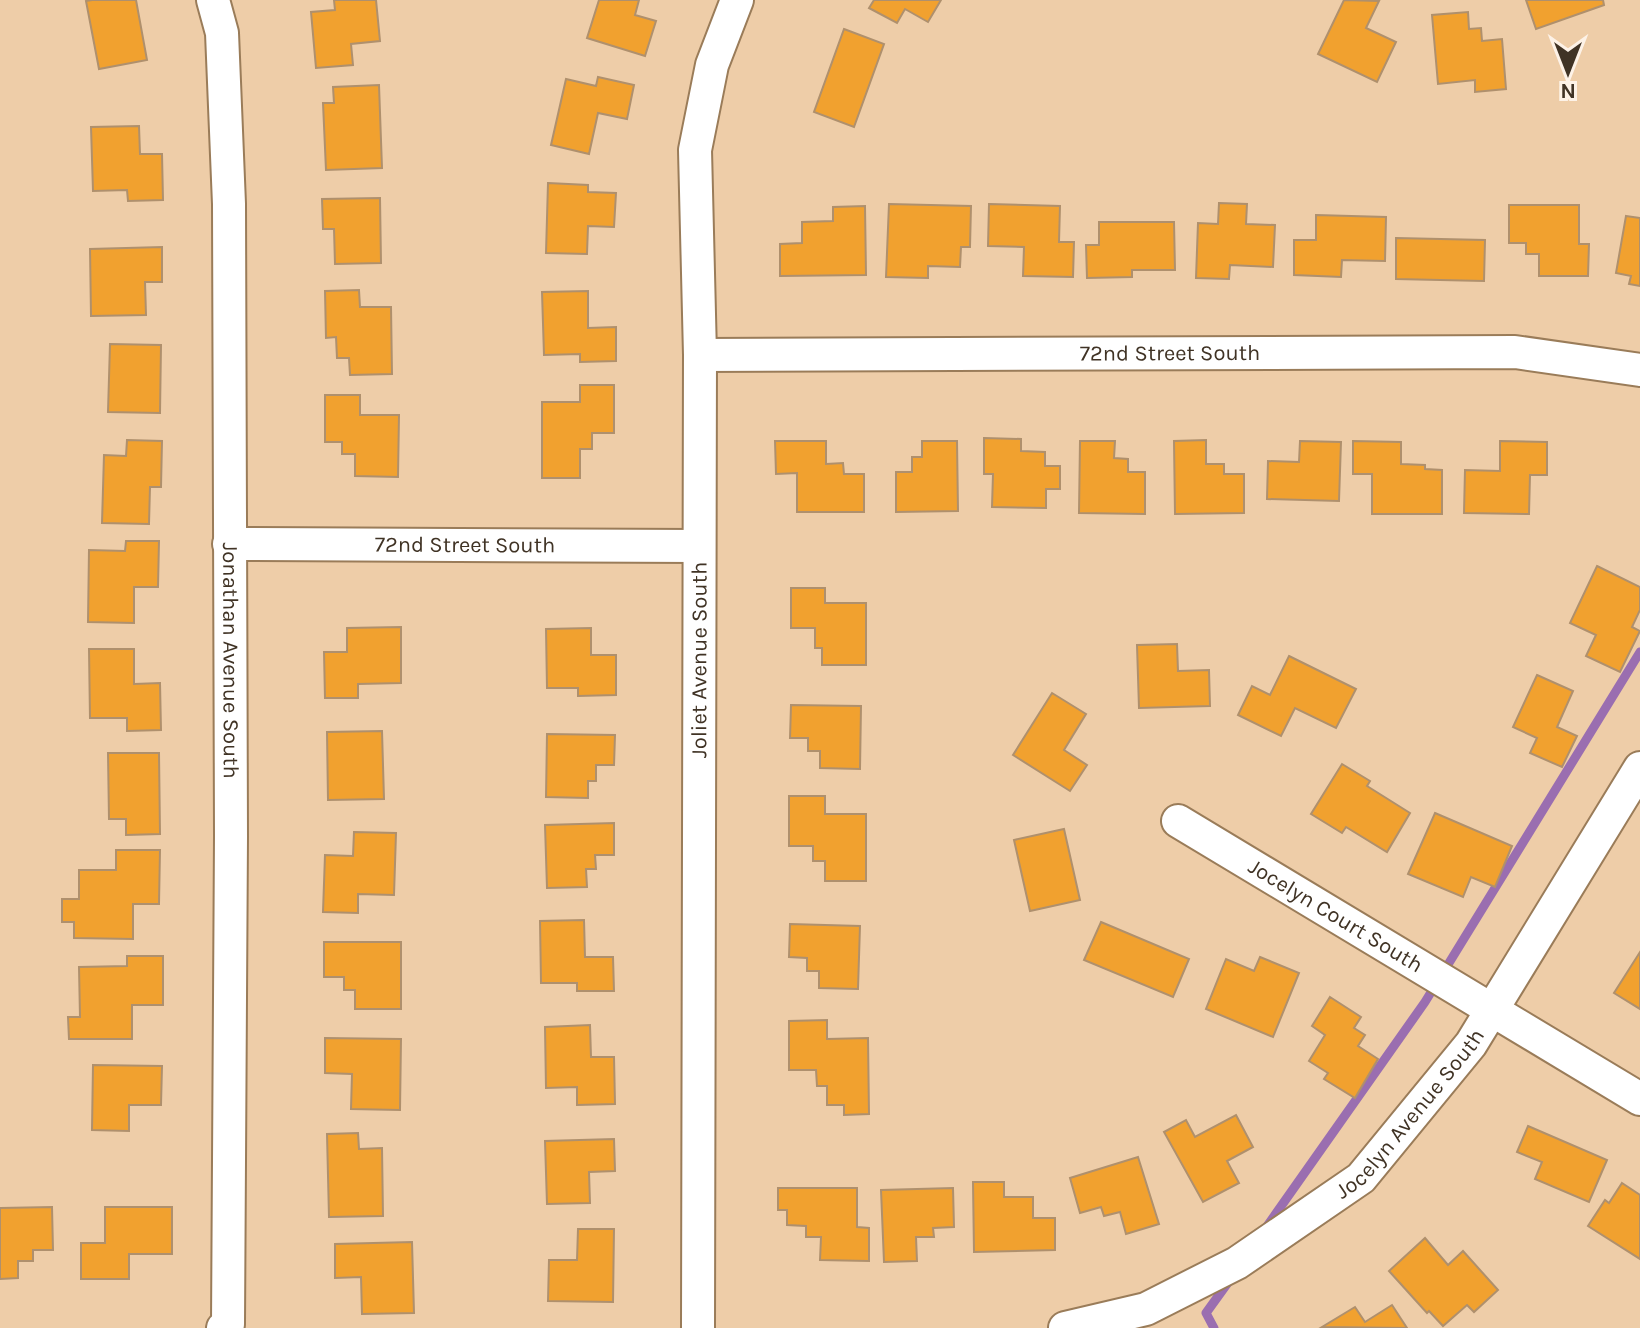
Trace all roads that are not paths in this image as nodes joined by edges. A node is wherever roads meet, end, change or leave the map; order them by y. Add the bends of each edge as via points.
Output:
1 (213, 0) edge
2 (737, 0) edge
3 (700, 355) junction
4 (1640, 370) edge
5 (229, 544) junction
6 (699, 546) junction
7 (1640, 768) edge
8 (1178, 821) dead end
9 (1493, 1009) junction
10 (1640, 1099) edge
11 (226, 1326) edge
12 (698, 1328) edge
13 (1065, 1328) edge

1 - 5 street, Jonathan Avenue South via 222,33 229,204
2 - 3 street, Joliet Avenue South via 712,65 695,150
3 - 4 street, 72nd Street South via 1515,352
3 - 6 street, Joliet Avenue South
5 - 6 street, 72nd Street South
5 - 11 street, Jonathan Avenue South
6 - 12 street, Joliet Avenue South
7 - 9 street, Jocelyn Avenue South
8 - 9 street, Jocelyn Court South
9 - 10 street, Jocelyn Court South
9 - 13 street, Jocelyn Avenue South via 1471,1044 1361,1178 1224,1270 1146,1309

